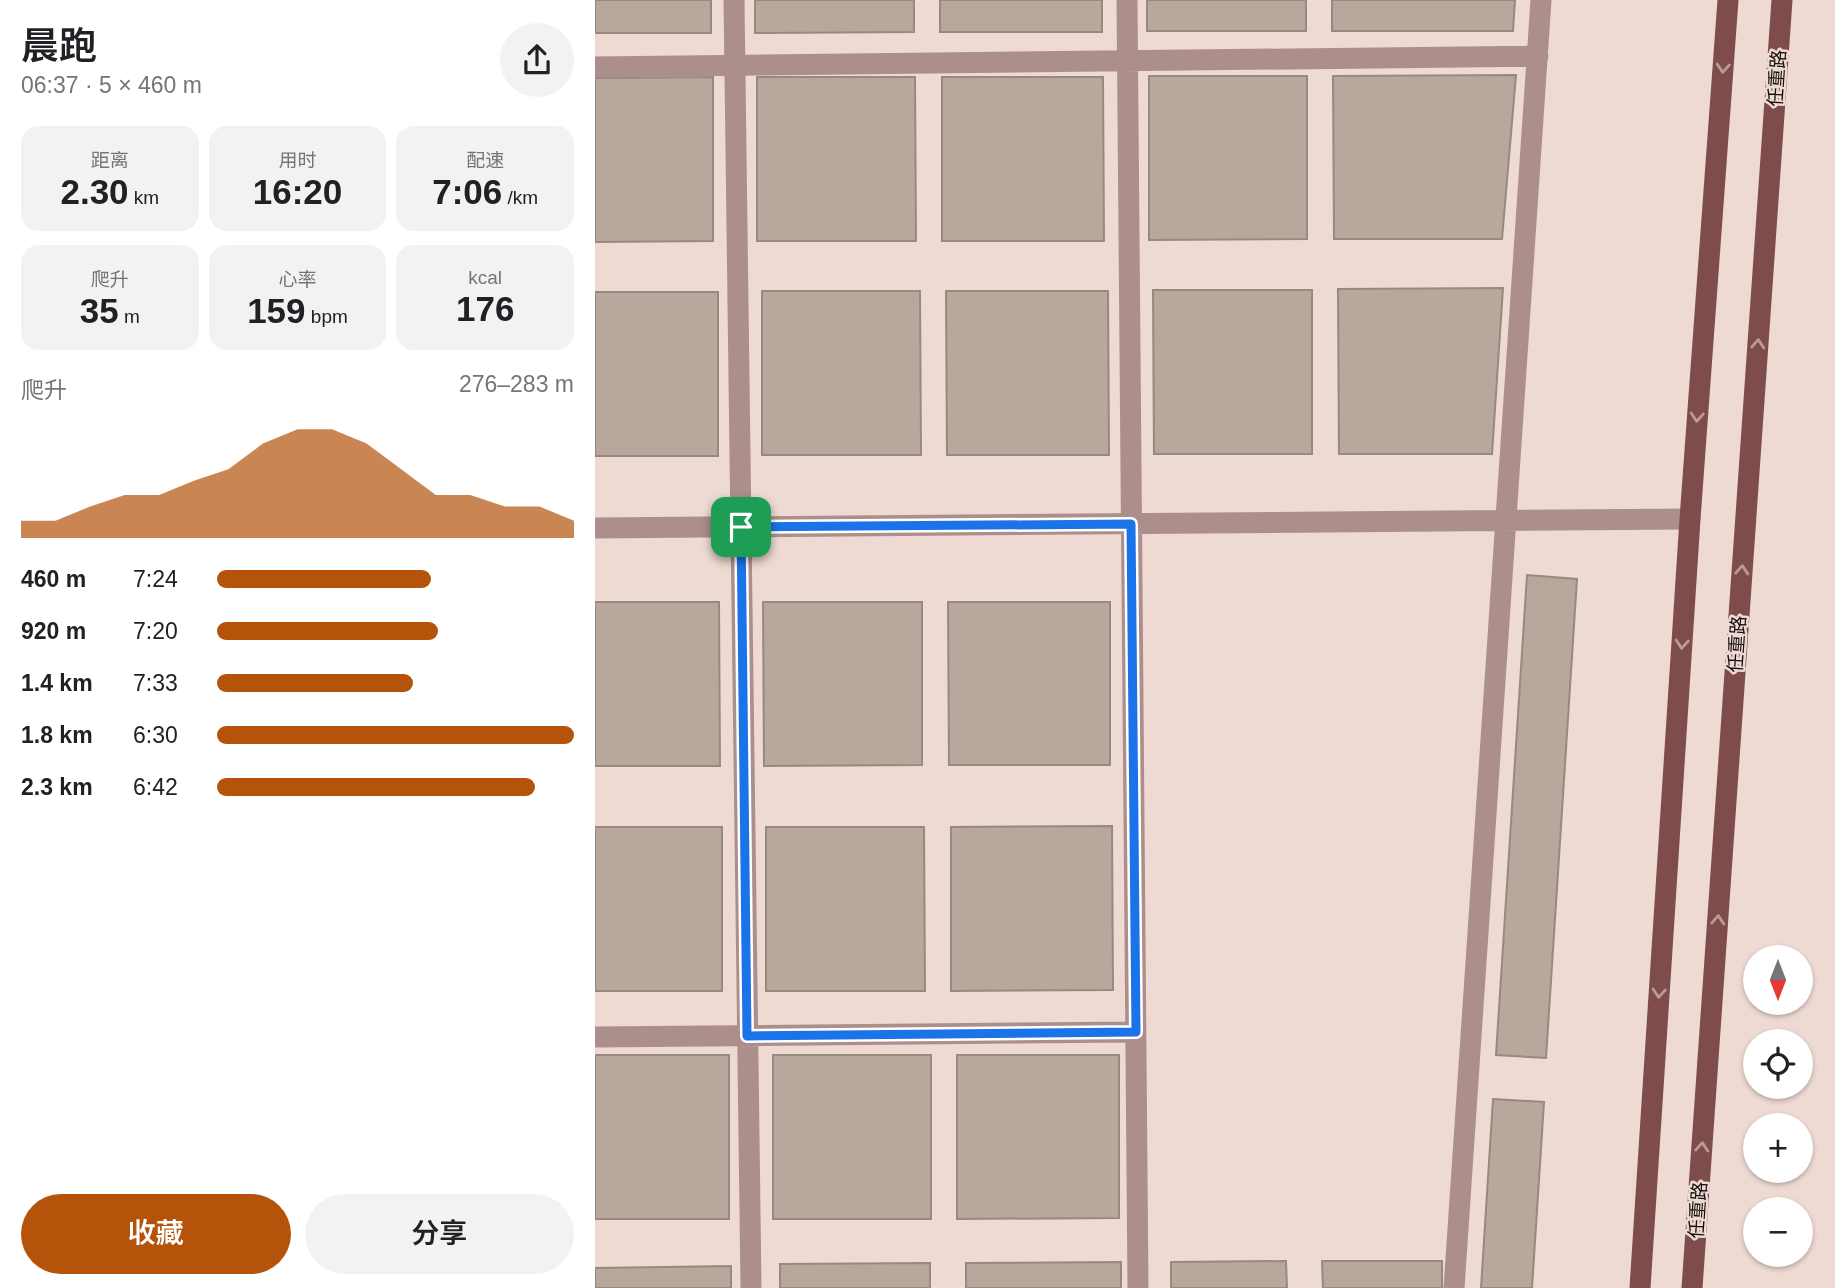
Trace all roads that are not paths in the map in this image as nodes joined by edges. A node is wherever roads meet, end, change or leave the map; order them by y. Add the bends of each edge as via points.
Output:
1 (734, 0) edge
2 (1127, 0) edge
3 (1541, 0) edge
4 (1728, 0) edge
5 (1782, 0) edge
6 (1538, 56) junction
7 (1127, 61) junction
8 (735, 65) junction
9 (595, 67) edge
10 (1690, 519) junction
11 (1506, 520) junction
12 (1131, 524) junction
13 (741, 527) junction
14 (595, 528) edge
15 (1136, 1032) junction
16 (747, 1036) junction
17 (595, 1037) edge
18 (751, 1288) edge
19 (1138, 1288) edge
20 (1454, 1288) edge
21 (1640, 1288) edge
22 (1692, 1288) edge

1 - 8 lane
2 - 7 lane
3 - 6 lane
4 -> 10 main road
22 -> 5 main road, 任重路
6 - 7 lane
6 - 11 lane
7 - 8 lane
7 - 12 lane
8 - 9 lane
8 - 13 lane
10 - 11 lane
10 -> 21 main road
11 - 12 lane
11 - 20 lane
12 - 13 lane
12 - 15 lane
13 - 14 lane
13 - 16 lane
15 - 16 lane
15 - 19 lane
16 - 17 lane
16 - 18 lane

